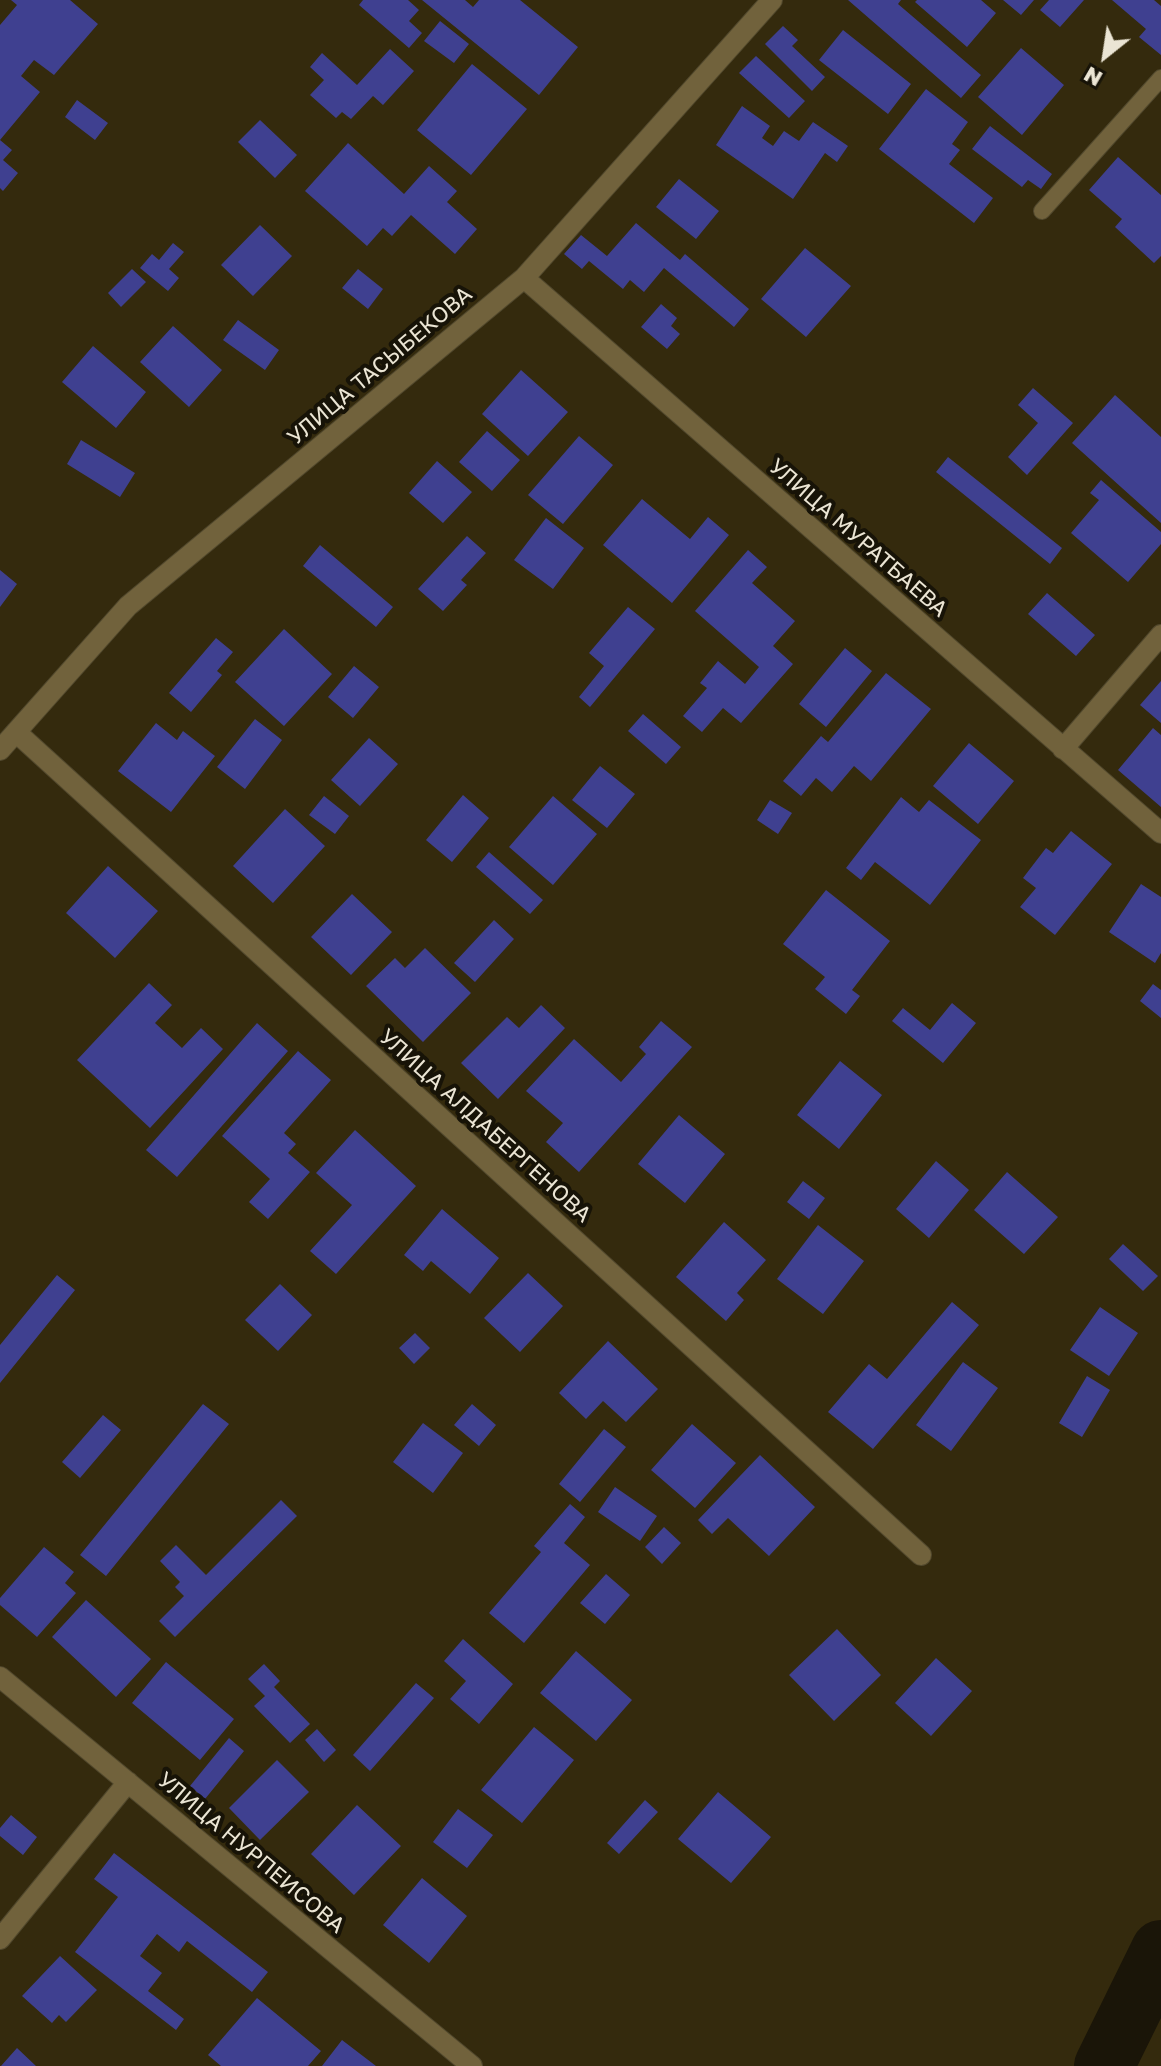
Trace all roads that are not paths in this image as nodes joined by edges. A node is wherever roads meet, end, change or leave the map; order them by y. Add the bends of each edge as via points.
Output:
1 (772, 0) edge
2 (1161, 78) edge
3 (1042, 211) dead end
4 (524, 278) junction
5 (1161, 635) edge
6 (16, 732) junction
7 (1063, 749) junction
8 (0, 750) edge
9 (1161, 833) edge
10 (921, 1555) dead end
11 (0, 1677) edge
12 (128, 1782) junction
13 (0, 1939) edge
14 (472, 2066) edge

1 - 4 street, УЛИЦА ТАСЫБЕКОВА
2 - 3 lane
4 - 6 street, УЛИЦА ТАСЫБЕКОВА via 128,606
4 - 7 street, УЛИЦА МУРАТБАЕВА
5 - 7 street
6 - 8 street, УЛИЦА ТАСЫБЕКОВА
6 - 10 street, УЛИЦА АЛДАБЕРГЕНОВА
7 - 9 street, УЛИЦА МУРАТБАЕВА
11 - 12 street, УЛИЦА НУРПЕИСОВА
12 - 13 street
12 - 14 street, УЛИЦА НУРПЕИСОВА

